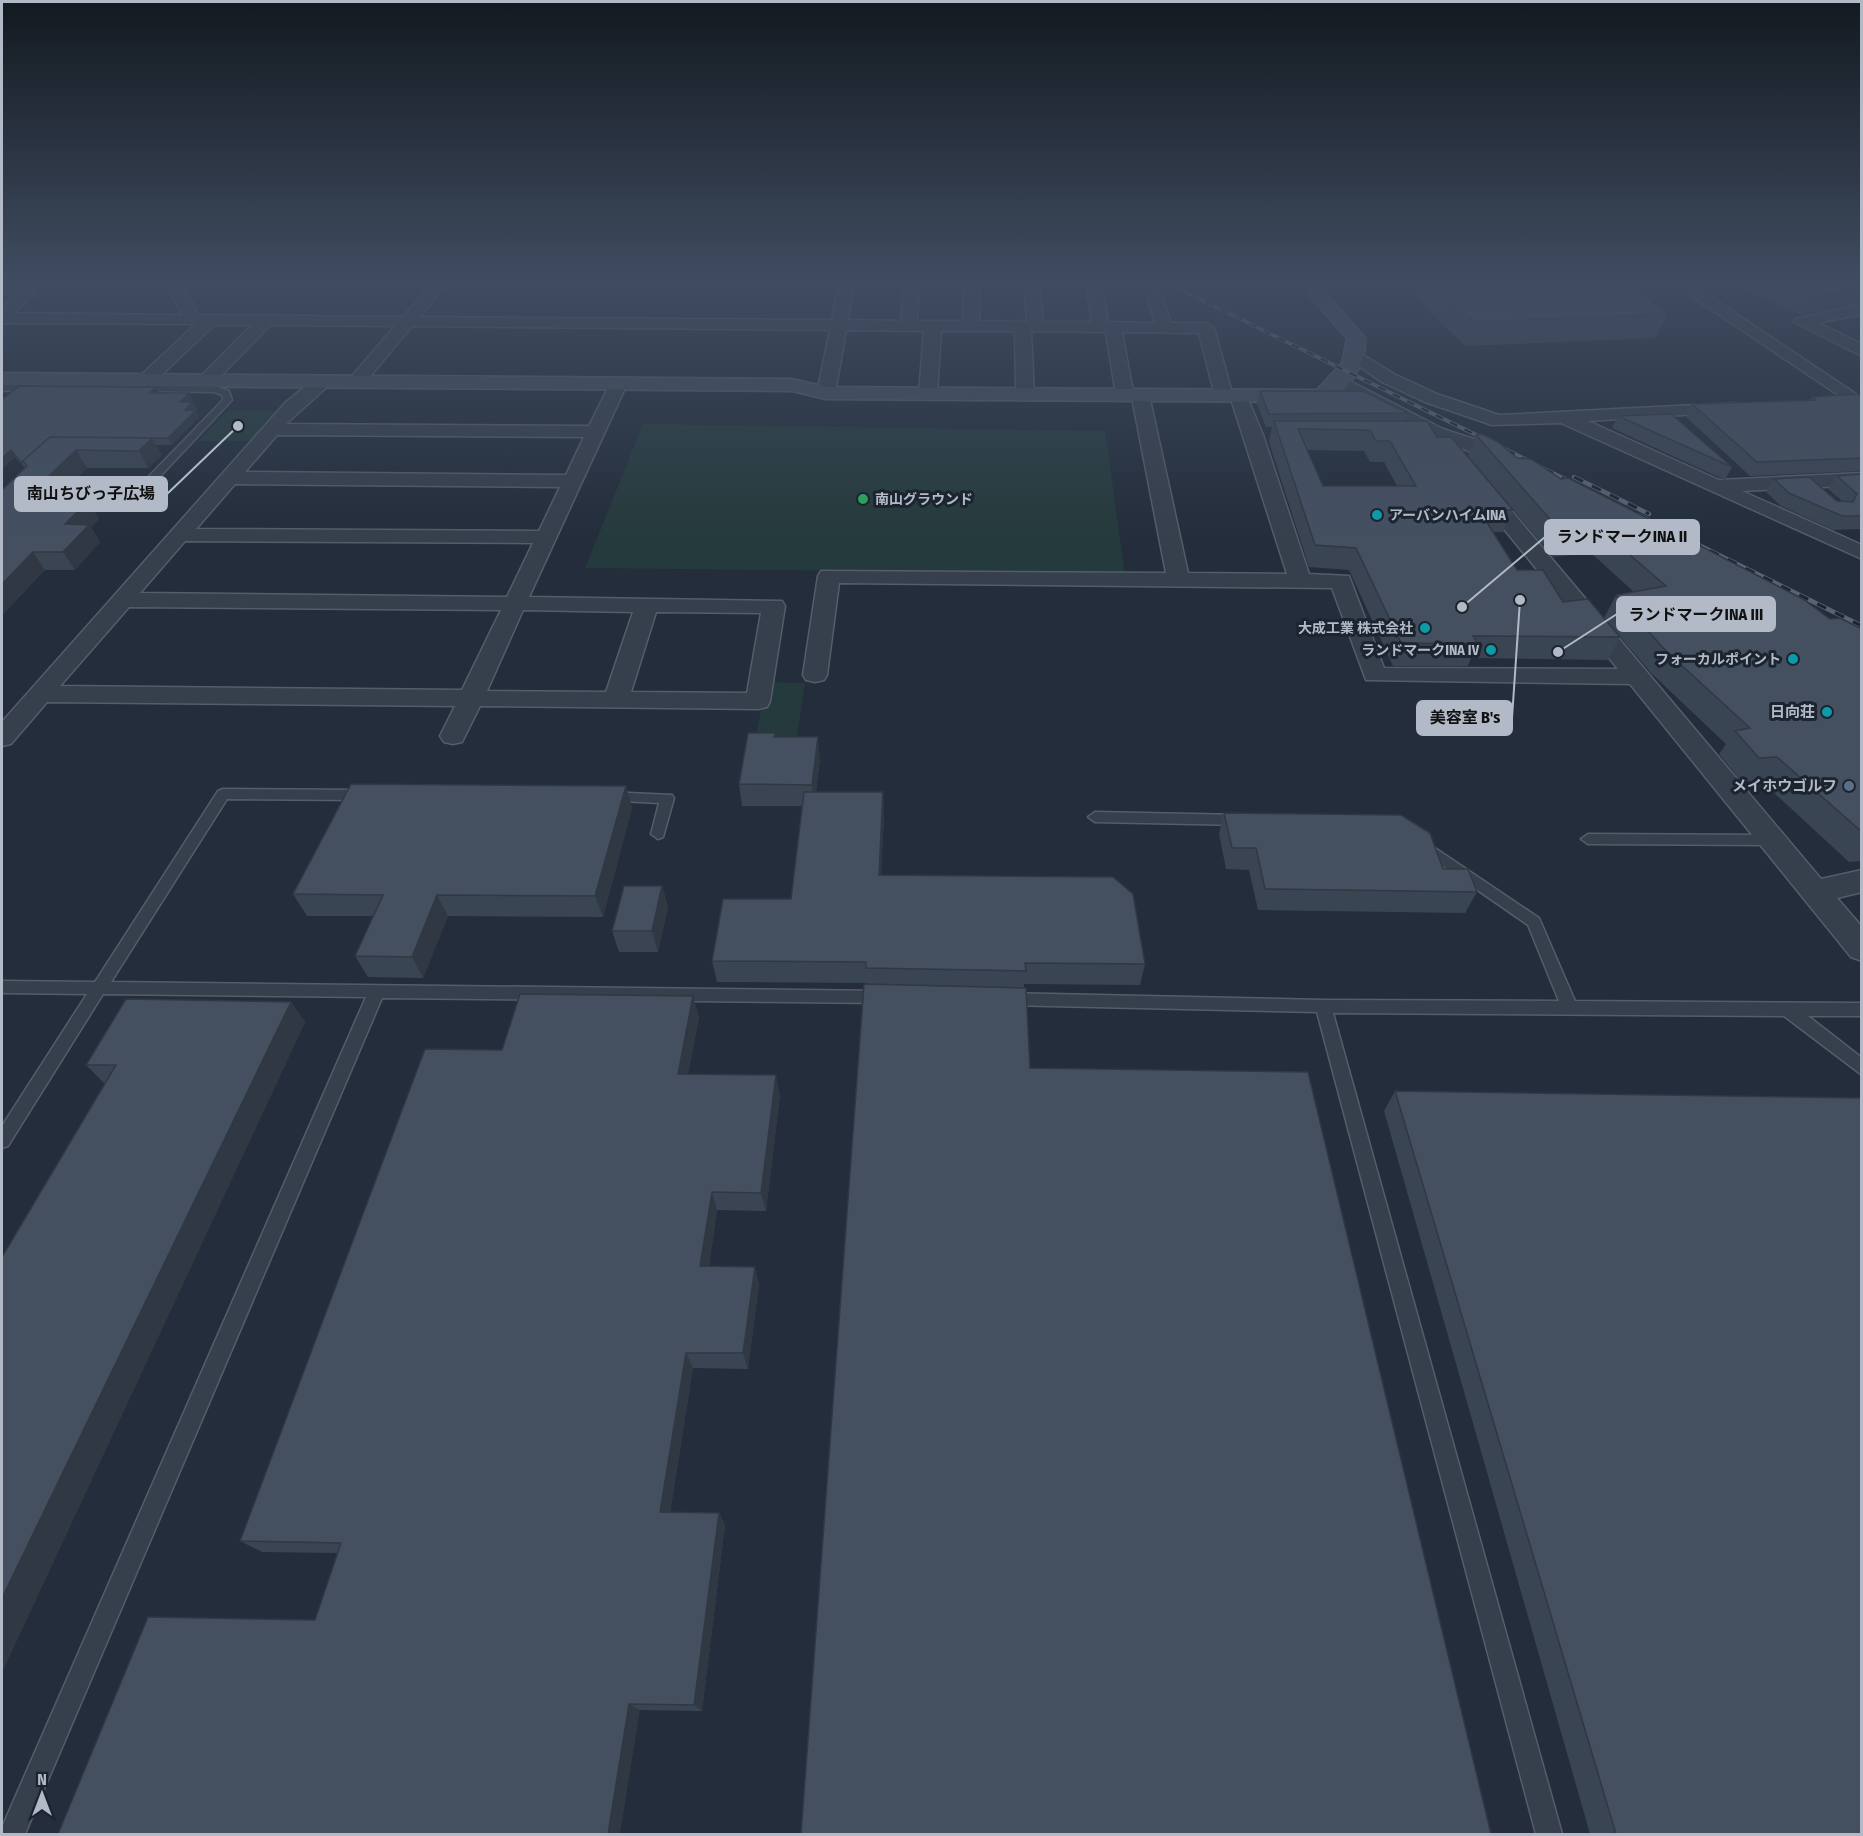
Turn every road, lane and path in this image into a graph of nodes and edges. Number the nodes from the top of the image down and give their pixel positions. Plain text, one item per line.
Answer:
1 (160, 367) edge
2 (220, 367) edge
3 (369, 367) edge
4 (831, 367) edge
5 (930, 367) edge
6 (1027, 367) edge
7 (1122, 367) edge
8 (1220, 367) edge
9 (1349, 367) edge
10 (1372, 367) edge
11 (1803, 367) edge
12 (2, 379) edge
13 (146, 380) junction
14 (207, 380) junction
15 (323, 381) junction
16 (356, 382) junction
17 (1340, 383) junction
18 (618, 384) junction
19 (21, 387) junction
20 (2, 388) edge
21 (826, 393) junction
22 (928, 393) junction
23 (1025, 394) junction
24 (1133, 395) junction
25 (1231, 396) junction
26 (8, 398) edge
27 (1828, 401) edge
28 (1856, 403) edge
29 (1744, 406) edge
30 (1661, 411) junction
31 (1563, 417) junction
32 (1678, 426) edge
33 (272, 429) junction
34 (595, 432) junction
35 (1436, 433) junction
36 (1402, 434) edge
37 (1254, 435) junction
38 (1277, 435) edge
39 (169, 450) dead end
40 (180, 450) junction
41 (1728, 470) edge
42 (1528, 473) edge
43 (229, 478) junction
44 (1862, 479) edge
45 (572, 482) junction
46 (1806, 482) junction
47 (1745, 485) junction
48 (1715, 486) junction
49 (131, 501) dead end
50 (1829, 502) edge
51 (1781, 516) junction
52 (179, 535) junction
53 (546, 537) junction
54 (1862, 553) edge
55 (1178, 580) junction
56 (1300, 581) junction
57 (122, 600) junction
58 (515, 604) junction
59 (647, 605) junction
60 (815, 675) dead end
61 (1636, 677) junction
62 (39, 694) junction
63 (471, 698) junction
64 (616, 700) junction
65 (453, 736) dead end
66 (2, 737) edge
67 (379, 795) edge
68 (595, 797) edge
69 (1095, 817) dead end
70 (1260, 820) edge
71 (658, 834) dead end
72 (1409, 836) edge
73 (1588, 839) dead end
74 (1771, 840) junction
75 (1862, 881) edge
76 (1814, 892) junction
77 (1862, 949) edge
78 (2, 987) edge
79 (96, 989) junction
80 (376, 993) junction
81 (895, 997) edge
82 (990, 999) edge
83 (1323, 1006) junction
84 (1570, 1008) junction
85 (1787, 1009) junction
86 (1862, 1010) edge
87 (1862, 1068) edge
88 (2, 1140) edge
89 (12, 1834) edge
90 (1549, 1834) edge

1 - 13 street
2 - 14 street
3 - 16 street
4 - 21 street
5 - 22 street
6 - 23 street
7 - 24 street
8 - 25 street
9 - 17 street
10 - 31 street
11 - 28 street
12 - 13 street
13 - 14 street
14 - 15 street
15 - 16 street
15 - 33 street
16 - 18 street
17 - 25 street
17 - 35 street
18 - 21 street
18 - 34 street
19 - 20 lane
19 - 26 lane
19 - 40 lane
21 - 22 street
22 - 23 street
23 - 24 street
24 - 25 street
24 - 55 street
25 - 37 street
27 - 28 street
29 - 30 street
30 - 31 street
30 - 32 street
31 - 48 street
33 - 34 street
33 - 43 street
34 - 45 street
35 - 36 street
35 - 42 street
35 - 61 street
37 - 38 street
37 - 56 street
39 - 40 lane
40 - 49 lane
41 - 47 street
43 - 45 street
43 - 52 street
44 - 46 street
45 - 53 street
46 - 47 street
46 - 50 street
47 - 48 street
47 - 51 street
48 - 51 street
51 - 54 street
52 - 53 street
52 - 57 street
53 - 58 street
55 - 56 street
55 - 60 street
56 - 61 street
57 - 58 street
57 - 62 street
58 - 59 street
58 - 63 street
59 - 64 street
59 - 64 street
61 - 74 street
62 - 63 street
62 - 66 street
63 - 64 street
63 - 65 street
67 - 79 lane
68 - 71 lane
69 - 70 lane
72 - 84 lane
73 - 74 lane
74 - 76 street
75 - 76 street
76 - 77 street
78 - 79 lane
79 - 80 lane
79 - 88 lane
80 - 81 lane
80 - 89 lane
82 - 83 lane
83 - 84 lane
83 - 90 lane
84 - 85 lane
85 - 86 lane
85 - 87 lane

